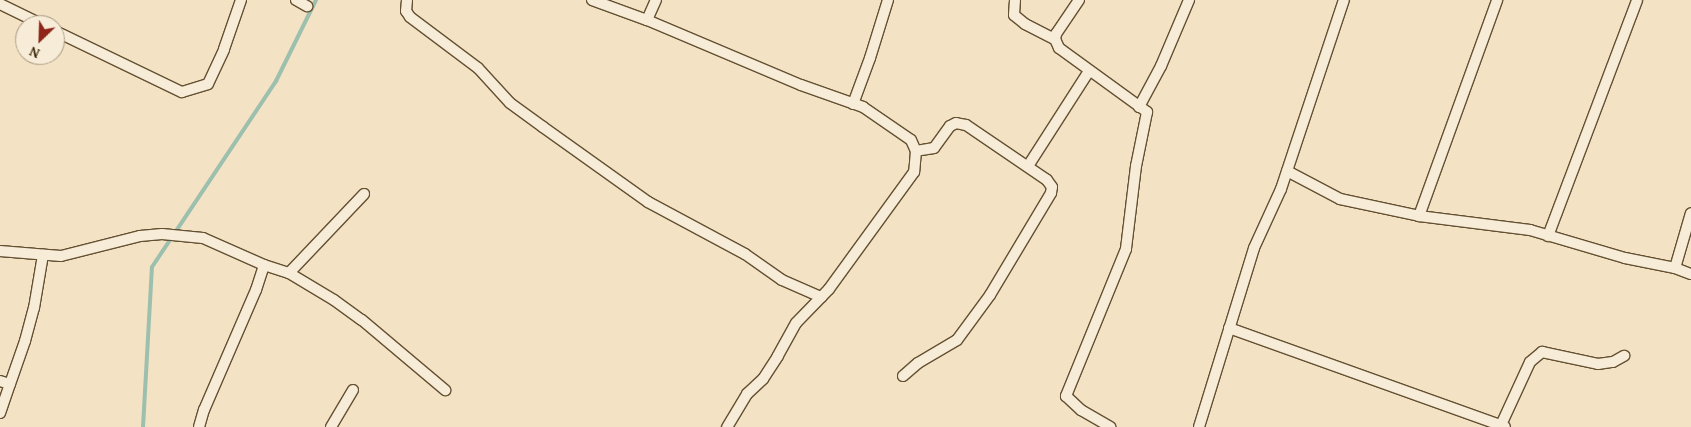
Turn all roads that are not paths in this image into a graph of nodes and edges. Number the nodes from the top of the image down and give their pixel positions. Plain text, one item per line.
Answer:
1 (241, 0) edge
2 (296, 0) edge
3 (407, 0) edge
4 (592, 0) edge
5 (656, 0) edge
6 (888, 0) edge
7 (1015, 0) edge
8 (1079, 0) edge
9 (1189, 0) edge
10 (1344, 0) edge
11 (1496, 0) edge
12 (1637, 0) edge
13 (0, 4) edge
14 (308, 6) dead end
15 (23, 15) edge
16 (647, 20) junction
17 (65, 36) edge
18 (1055, 39) junction
19 (1088, 70) junction
20 (853, 104) junction
21 (1139, 106) junction
22 (916, 151) junction
23 (1028, 166) junction
24 (1286, 171) junction
25 (364, 194) dead end
26 (1691, 213) edge
27 (1419, 216) junction
28 (1548, 236) junction
29 (0, 251) edge
30 (43, 256) junction
31 (264, 265) junction
32 (1675, 268) junction
33 (289, 273) junction
34 (1691, 274) edge
35 (821, 297) junction
36 (1229, 328) junction
37 (1624, 356) dead end
38 (903, 376) dead end
39 (5, 382) edge
40 (353, 390) dead end
41 (445, 390) dead end
42 (0, 413) edge
43 (1503, 426) edge
44 (199, 427) edge
45 (331, 427) edge
46 (727, 427) edge
47 (1111, 427) edge
48 (1199, 427) edge

1 - 17 street
2 - 14 street
3 - 35 street
4 - 16 street
5 - 16 street
6 - 20 street
7 - 18 street
8 - 18 street
9 - 21 street
10 - 24 street
11 - 27 street
12 - 28 street
13 - 15 street
16 - 20 street
18 - 19 street
19 - 21 street
19 - 23 street
20 - 22 street
21 - 47 street
22 - 23 street
22 - 35 street
23 - 38 street
24 - 27 street
24 - 36 street
25 - 33 street
26 - 32 street
27 - 28 street
28 - 32 street
29 - 30 street
30 - 31 street
30 - 39 street
31 - 33 street
31 - 44 street
32 - 34 street
33 - 41 street
35 - 46 street
36 - 43 street
36 - 48 street
37 - 43 street
39 - 42 street
40 - 45 street

